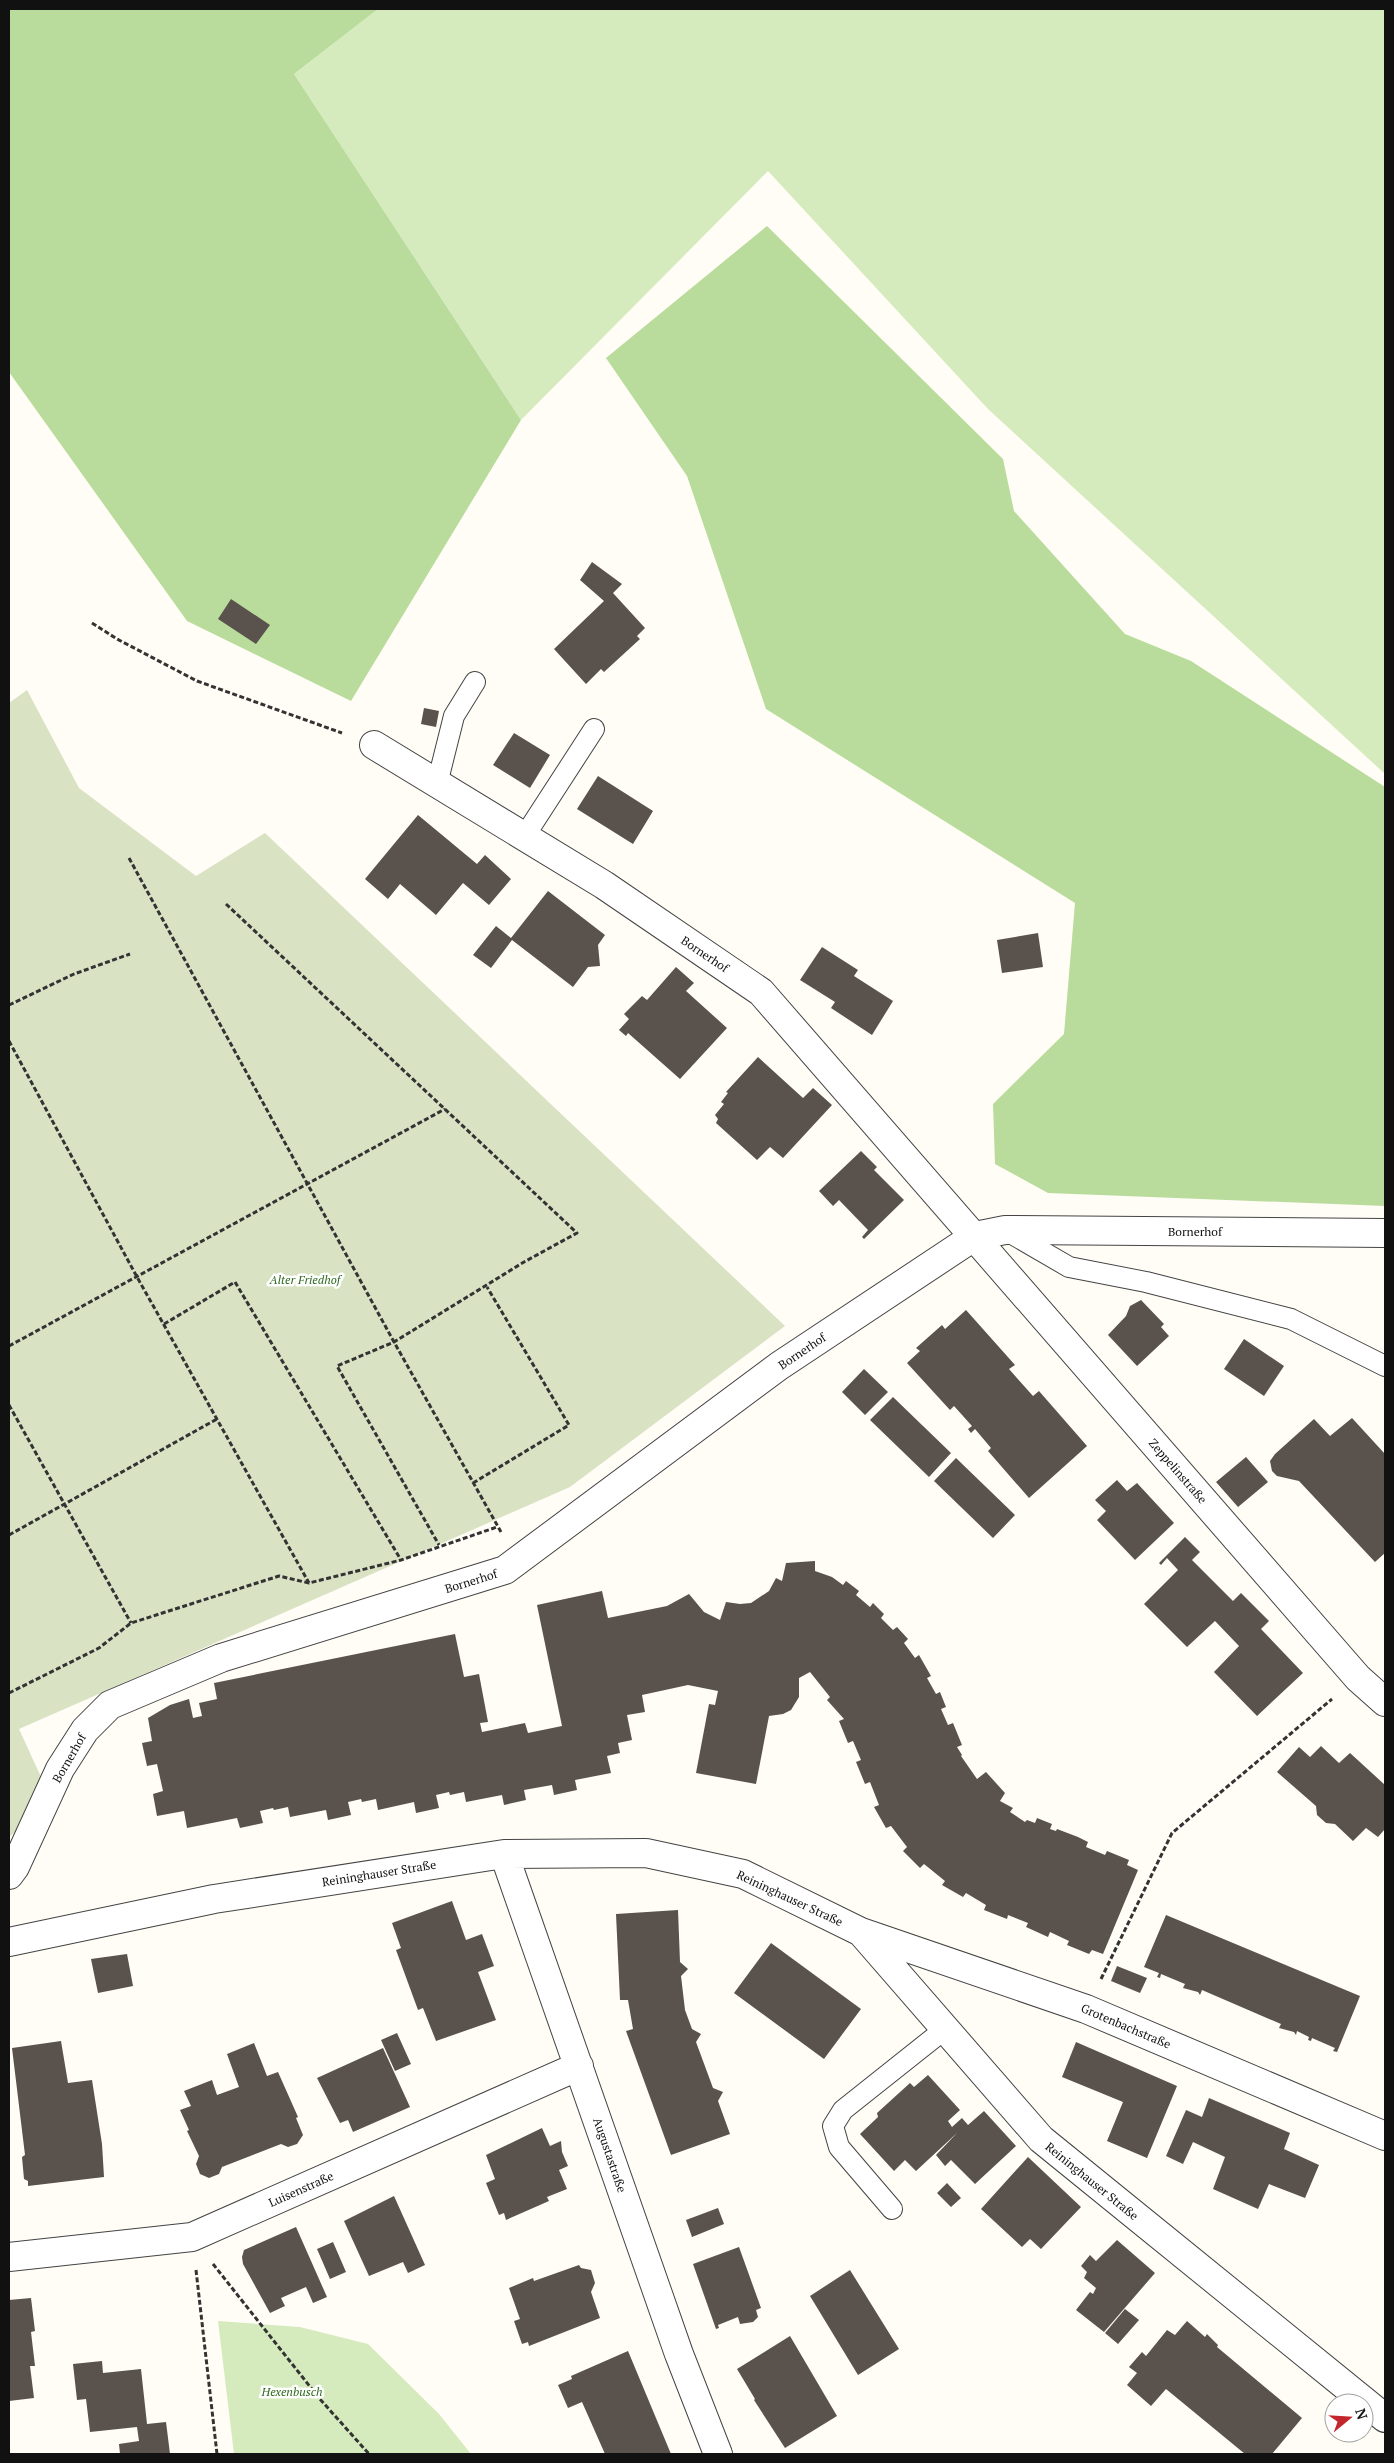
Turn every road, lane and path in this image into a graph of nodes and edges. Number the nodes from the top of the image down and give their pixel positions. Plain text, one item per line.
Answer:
1 (92, 623) dead end
2 (475, 682) dead end
3 (594, 729) dead end
4 (374, 745) joint
5 (437, 784) junction
6 (524, 837) junction
7 (129, 858) dead end
8 (226, 904) dead end
9 (130, 954) dead end
10 (9, 1005) edge
11 (9, 1041) edge
12 (445, 1109) junction
13 (308, 1183) junction
14 (1005, 1230) junction
15 (1385, 1233) edge
16 (975, 1236) junction
17 (137, 1277) junction
18 (486, 1287) junction
19 (164, 1324) junction
20 (394, 1342) junction
21 (9, 1346) edge
22 (1385, 1366) edge
23 (9, 1405) edge
24 (217, 1419) junction
25 (473, 1483) junction
26 (64, 1504) junction
27 (497, 1527) junction
28 (9, 1535) edge
29 (440, 1545) junction
30 (533, 1552) junction
31 (401, 1560) junction
32 (309, 1583) junction
33 (131, 1623) junction
34 (1358, 1678) junction
35 (9, 1693) edge
36 (1385, 1702) edge
37 (504, 1854) junction
38 (11, 1869) edge
39 (861, 1932) junction
40 (9, 1942) edge
41 (1086, 2009) junction
42 (945, 2029) junction
43 (579, 2066) junction
44 (1385, 2136) edge
45 (892, 2209) dead end
46 (192, 2237) junction
47 (9, 2258) edge
48 (1385, 2418) edge
49 (217, 2454) edge
50 (369, 2454) edge
51 (718, 2454) edge

1 - 4 path
2 - 5 lane
3 - 6 lane
4 - 5 street, Bornerhof
5 - 6 street, Bornerhof
6 - 16 street, Bornerhof
7 - 13 path
8 - 12 path
9 - 10 path
11 - 17 path
12 - 13 path
12 - 18 path
13 - 17 path
13 - 20 path
14 - 15 street, Bornerhof
14 - 16 street, Bornerhof
14 - 22 lane
16 - 30 street, Bornerhof
16 - 34 street, Zeppelinstraße
17 - 19 path
17 - 21 path
18 - 20 path
18 - 25 path
19 - 24 path
19 - 31 path
20 - 25 path
20 - 29 path
23 - 26 path
24 - 26 path
24 - 32 path
25 - 27 path
26 - 28 path
26 - 33 path
27 - 29 path
27 - 30 path
29 - 31 path
30 - 38 street, Bornerhof
31 - 32 path
32 - 33 path
33 - 35 path
34 - 36 street, Zeppelinstraße
34 - 41 path
37 - 39 street, Reininghauser Straße
37 - 40 street, Reininghauser Straße
37 - 43 street, Augustastraße
39 - 41 street, Grotenbachstraße
39 - 42 street, Reininghauser Straße
41 - 44 street, Grotenbachstraße
42 - 45 lane
42 - 48 street, Reininghauser Straße
43 - 46 street, Luisenstraße
43 - 51 street, Augustastraße
46 - 47 street, Luisenstraße
46 - 49 path
46 - 50 path

